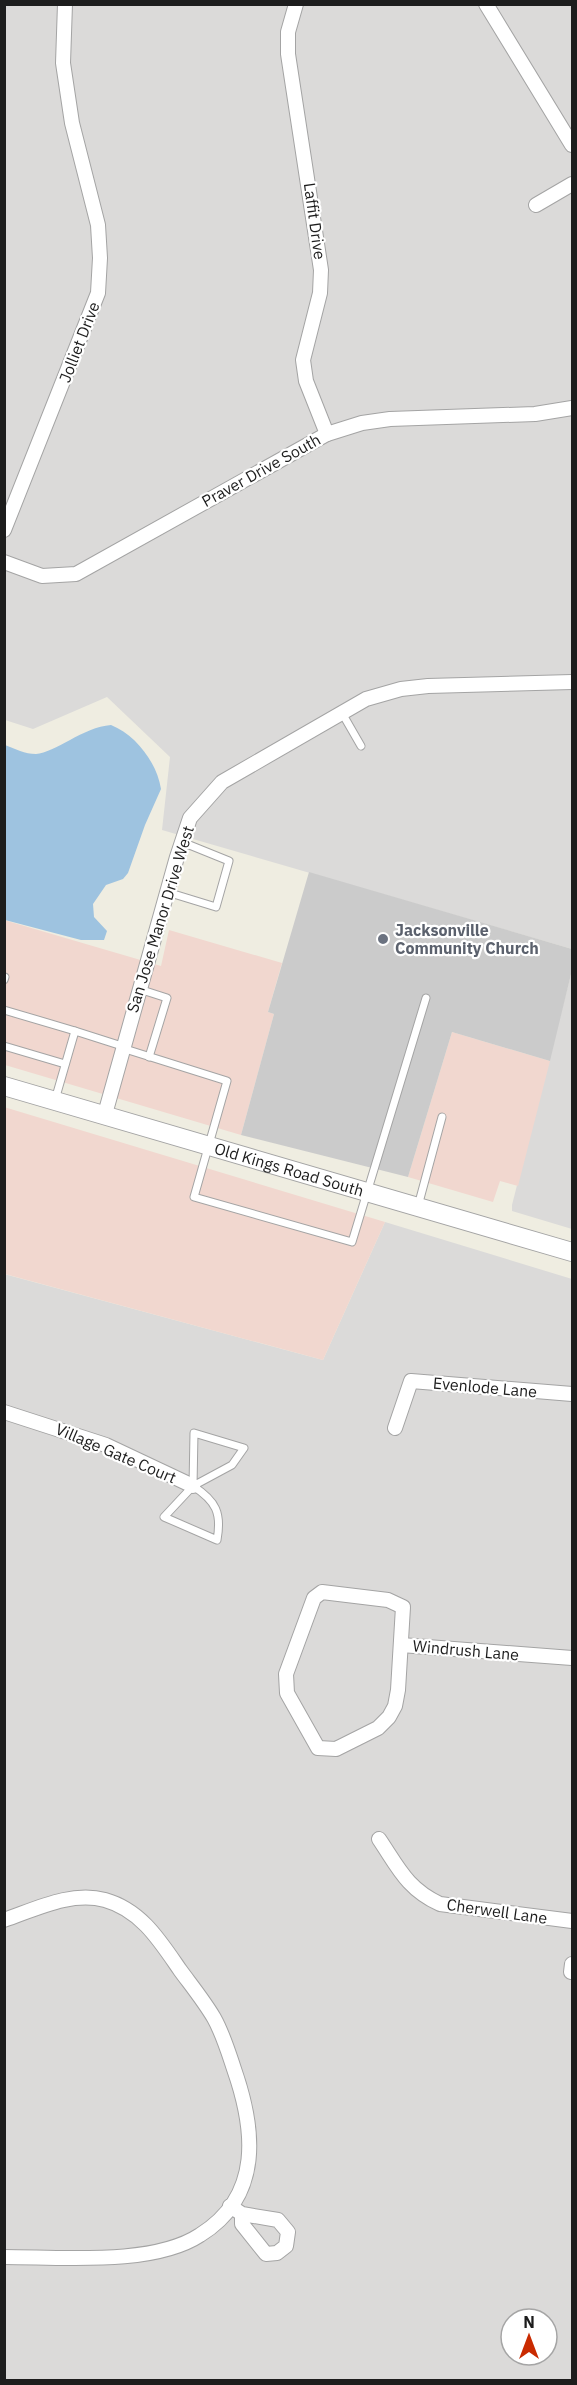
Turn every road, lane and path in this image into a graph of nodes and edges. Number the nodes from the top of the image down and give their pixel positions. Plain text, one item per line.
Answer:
1 (65, 4) edge
2 (296, 4) edge
3 (486, 4) edge
4 (573, 145) edge
5 (573, 184) edge
6 (536, 204) dead end
7 (573, 408) edge
8 (327, 434) junction
9 (4, 530) edge
10 (4, 562) edge
11 (573, 682) edge
12 (342, 713) junction
13 (360, 746) dead end
14 (182, 842) junction
15 (167, 892) junction
16 (139, 989) junction
17 (426, 998) dead end
18 (4, 1010) edge
19 (75, 1031) junction
20 (4, 1046) edge
21 (122, 1047) junction
22 (149, 1057) junction
23 (65, 1064) junction
24 (4, 1086) edge
25 (55, 1100) junction
26 (105, 1114) junction
27 (442, 1117) dead end
28 (209, 1145) junction
29 (368, 1191) junction
30 (418, 1206) junction
31 (573, 1252) edge
32 (573, 1394) edge
33 (4, 1412) edge
34 (395, 1428) dead end
35 (192, 1486) junction
36 (401, 1645) junction
37 (573, 1658) edge
38 (379, 1839) dead end
39 (4, 1920) edge
40 (573, 1921) edge
41 (4, 2257) edge

1 - 9 street, Jolliet Drive
2 - 8 street, Laffit Drive
3 - 4 street
5 - 6 street
7 - 8 street, Praver Drive South
8 - 10 street, Praver Drive South
11 - 12 street, San Jose Manor Drive West
12 - 13 lane
12 - 14 street, San Jose Manor Drive West
14 - 15 street, San Jose Manor Drive West
14 - 15 lane
15 - 16 street, San Jose Manor Drive West
16 - 21 street, San Jose Manor Drive West
16 - 22 lane
17 - 29 lane
18 - 19 lane
19 - 21 lane
19 - 23 lane
20 - 23 lane
21 - 22 lane
21 - 26 street, San Jose Manor Drive West
22 - 28 lane
23 - 25 lane
24 - 25 street, Old Kings Road South
25 - 26 street, Old Kings Road South
26 - 28 street, Old Kings Road South
27 - 30 lane
28 - 29 street, Old Kings Road South
28 - 29 lane
29 - 30 street, Old Kings Road South
30 - 31 street, Old Kings Road South
32 - 34 street, Evenlode Lane
33 - 35 street, Village Gate Court
35 - 35 lane
35 - 35 lane
36 - 36 street, Windrush Lane
36 - 37 street, Windrush Lane
38 - 40 street, Cherwell Lane
39 - 41 street

